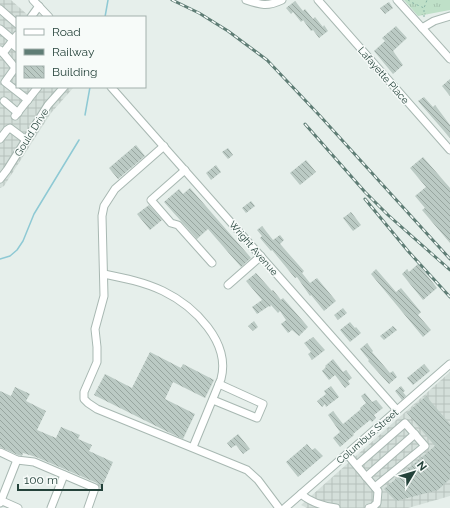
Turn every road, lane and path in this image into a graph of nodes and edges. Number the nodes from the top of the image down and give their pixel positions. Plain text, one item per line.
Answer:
1 (33, 0) edge
2 (246, 0) edge
3 (282, 0) edge
4 (318, 0) edge
5 (397, 0) edge
6 (408, 0) edge
7 (427, 0) edge
8 (39, 6) junction
9 (424, 8) junction
10 (0, 9) edge
11 (32, 16) edge
12 (48, 16) edge
13 (450, 16) edge
14 (424, 17) dead end
15 (16, 23) edge
16 (422, 28) junction
17 (0, 29) edge
18 (14, 39) edge
19 (1, 51) edge
20 (450, 59) edge
21 (16, 69) edge
22 (37, 88) edge
23 (63, 88) edge
24 (112, 88) edge
25 (28, 100) junction
26 (4, 101) dead end
27 (0, 139) edge
28 (26, 140) junction
29 (164, 146) junction
30 (450, 150) edge
31 (185, 170) junction
32 (0, 179) edge
33 (261, 256) junction
34 (212, 263) dead end
35 (104, 274) junction
36 (228, 285) dead end
37 (450, 364) edge
38 (219, 384) junction
39 (213, 400) junction
40 (397, 410) junction
41 (415, 434) junction
42 (193, 447) junction
43 (0, 452) edge
44 (347, 454) junction
45 (18, 460) junction
46 (357, 465) junction
47 (64, 475) junction
48 (366, 477) junction
49 (375, 487) junction
50 (301, 494) junction
51 (0, 501) edge
52 (18, 508) edge
53 (51, 508) edge
54 (88, 508) edge
55 (279, 508) edge
56 (285, 508) edge
57 (336, 508) edge
58 (369, 508) edge

1 - 8 street
2 - 3 street
4 - 30 street, Lafayette Place
5 - 16 street
6 - 9 path
7 - 9 path
8 - 11 street
8 - 12 street
9 - 14 path
10 - 15 street
13 - 16 street
16 - 20 street
17 - 18 street
18 - 19 street
19 - 21 street
21 - 25 street
22 - 25 street
23 - 28 street, Gould Drive
24 - 29 street, Wright Avenue
25 - 26 street
27 - 28 street
28 - 32 street, Gould Drive
29 - 31 street, Wright Avenue
29 - 35 street
31 - 33 street, Wright Avenue
31 - 34 street
33 - 36 street
33 - 40 street, Wright Avenue
35 - 38 street
35 - 42 street
37 - 40 street, Columbus Street
38 - 39 street
38 - 39 street
39 - 42 street
40 - 44 street, Columbus Street
41 - 46 street
41 - 48 street
41 - 49 street
42 - 55 street
43 - 45 street
44 - 46 street
44 - 50 street, Columbus Street
45 - 47 street
45 - 51 street
46 - 48 street
47 - 53 street
47 - 54 street
48 - 49 street
49 - 58 street
50 - 56 street, Columbus Street
50 - 57 street
51 - 52 street

